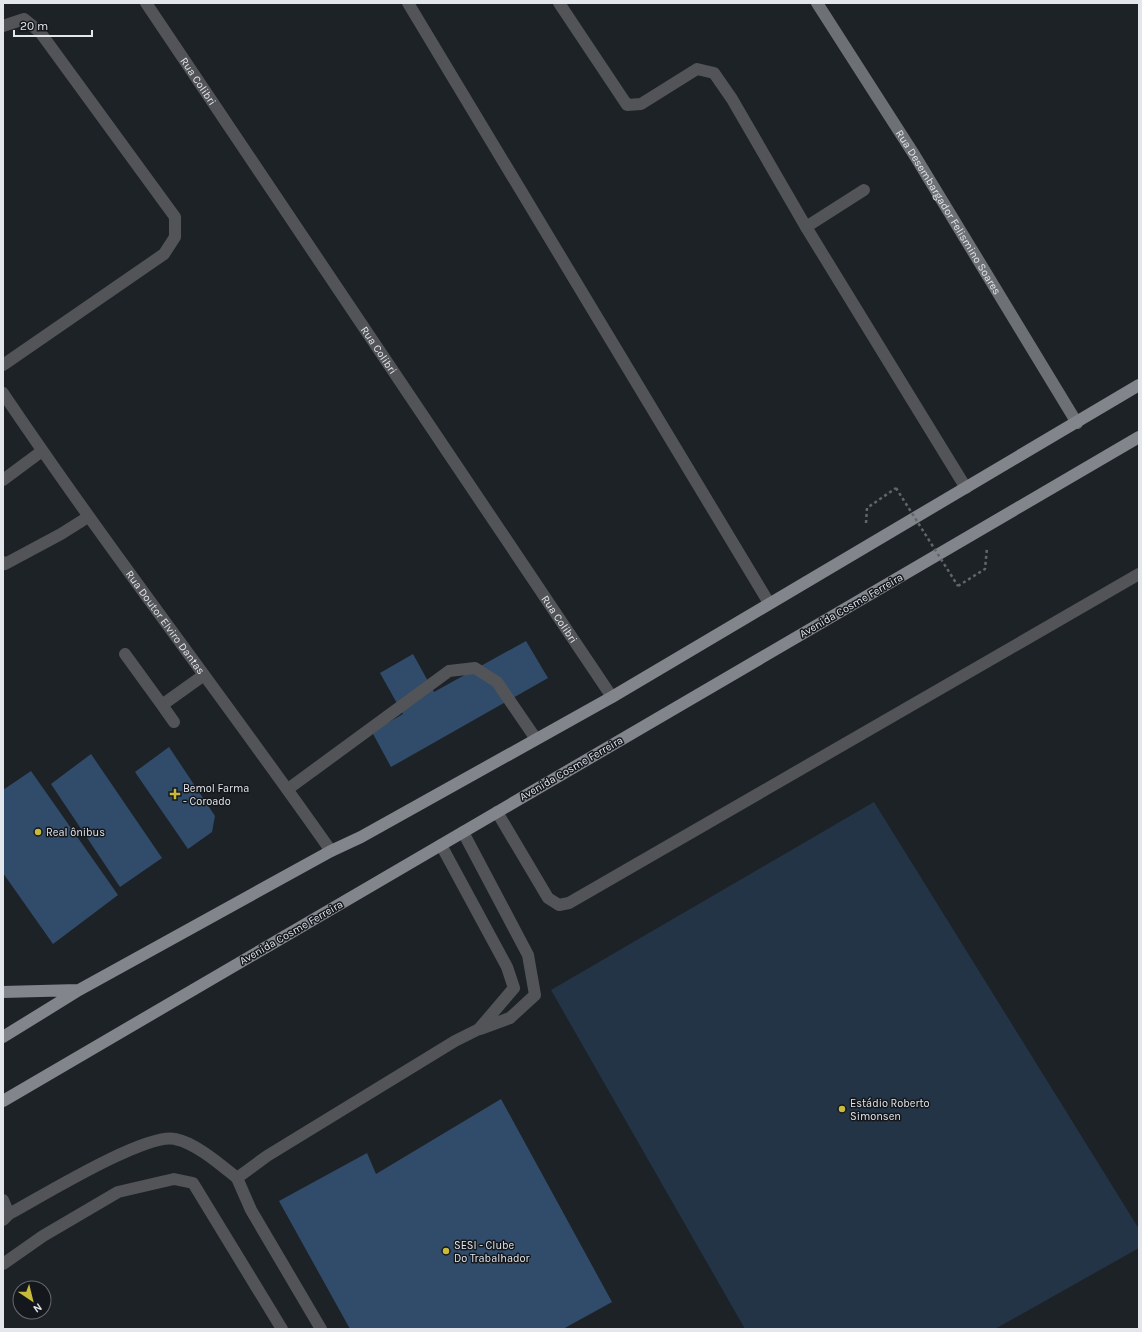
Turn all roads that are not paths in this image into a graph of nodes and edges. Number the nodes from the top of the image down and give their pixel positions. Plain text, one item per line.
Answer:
1 (146, 3) edge
2 (408, 3) edge
3 (558, 3) edge
4 (817, 3) edge
5 (3, 26) edge
6 (864, 190) dead end
7 (806, 227) junction
8 (3, 365) edge
9 (1139, 385) edge
10 (3, 393) edge
11 (1077, 422) junction
12 (1139, 437) edge
13 (42, 451) junction
14 (3, 480) edge
15 (966, 488) junction
16 (88, 517) junction
17 (3, 562) edge
18 (1139, 574) edge
19 (769, 603) junction
20 (126, 654) dead end
21 (204, 675) junction
22 (612, 697) junction
23 (162, 705) junction
24 (174, 722) dead end
25 (536, 739) junction
26 (288, 789) junction
27 (497, 812) junction
28 (463, 832) junction
29 (441, 844) junction
30 (331, 851) junction
31 (80, 990) junction
32 (3, 992) edge
33 (479, 1029) junction
34 (3, 1037) edge
35 (3, 1101) edge
36 (237, 1178) junction
37 (3, 1200) edge
38 (6, 1217) edge
39 (3, 1263) edge
40 (282, 1329) edge
41 (321, 1329) edge

1 - 22 street, Rua Colibri
2 - 19 street
3 - 7 street
4 - 11 street, Rua Desembargador Felismino Soares
5 - 8 street
6 - 7 street
7 - 15 street
9 - 11 main road
10 - 13 street, Rua Doutor Elviro Dantas
11 - 15 main road
12 - 27 main road, Avenida Cosme Ferreira
13 - 14 street
13 - 16 street, Rua Doutor Elviro Dantas
15 - 19 main road
16 - 17 street
16 - 21 street, Rua Doutor Elviro Dantas
18 - 27 street
19 - 22 main road
20 - 23 street
21 - 23 street
21 - 26 street, Rua Doutor Elviro Dantas
22 - 25 main road
23 - 24 street
25 - 26 street
25 - 30 main road
26 - 30 street, Rua Doutor Elviro Dantas
27 - 28 main road, Avenida Cosme Ferreira
28 - 29 main road, Avenida Cosme Ferreira
28 - 33 street
29 - 33 street
29 - 35 main road, Avenida Cosme Ferreira
30 - 31 main road
31 - 32 main road
31 - 34 main road
33 - 36 street
36 - 38 street
36 - 41 street
37 - 38 street
39 - 40 street

